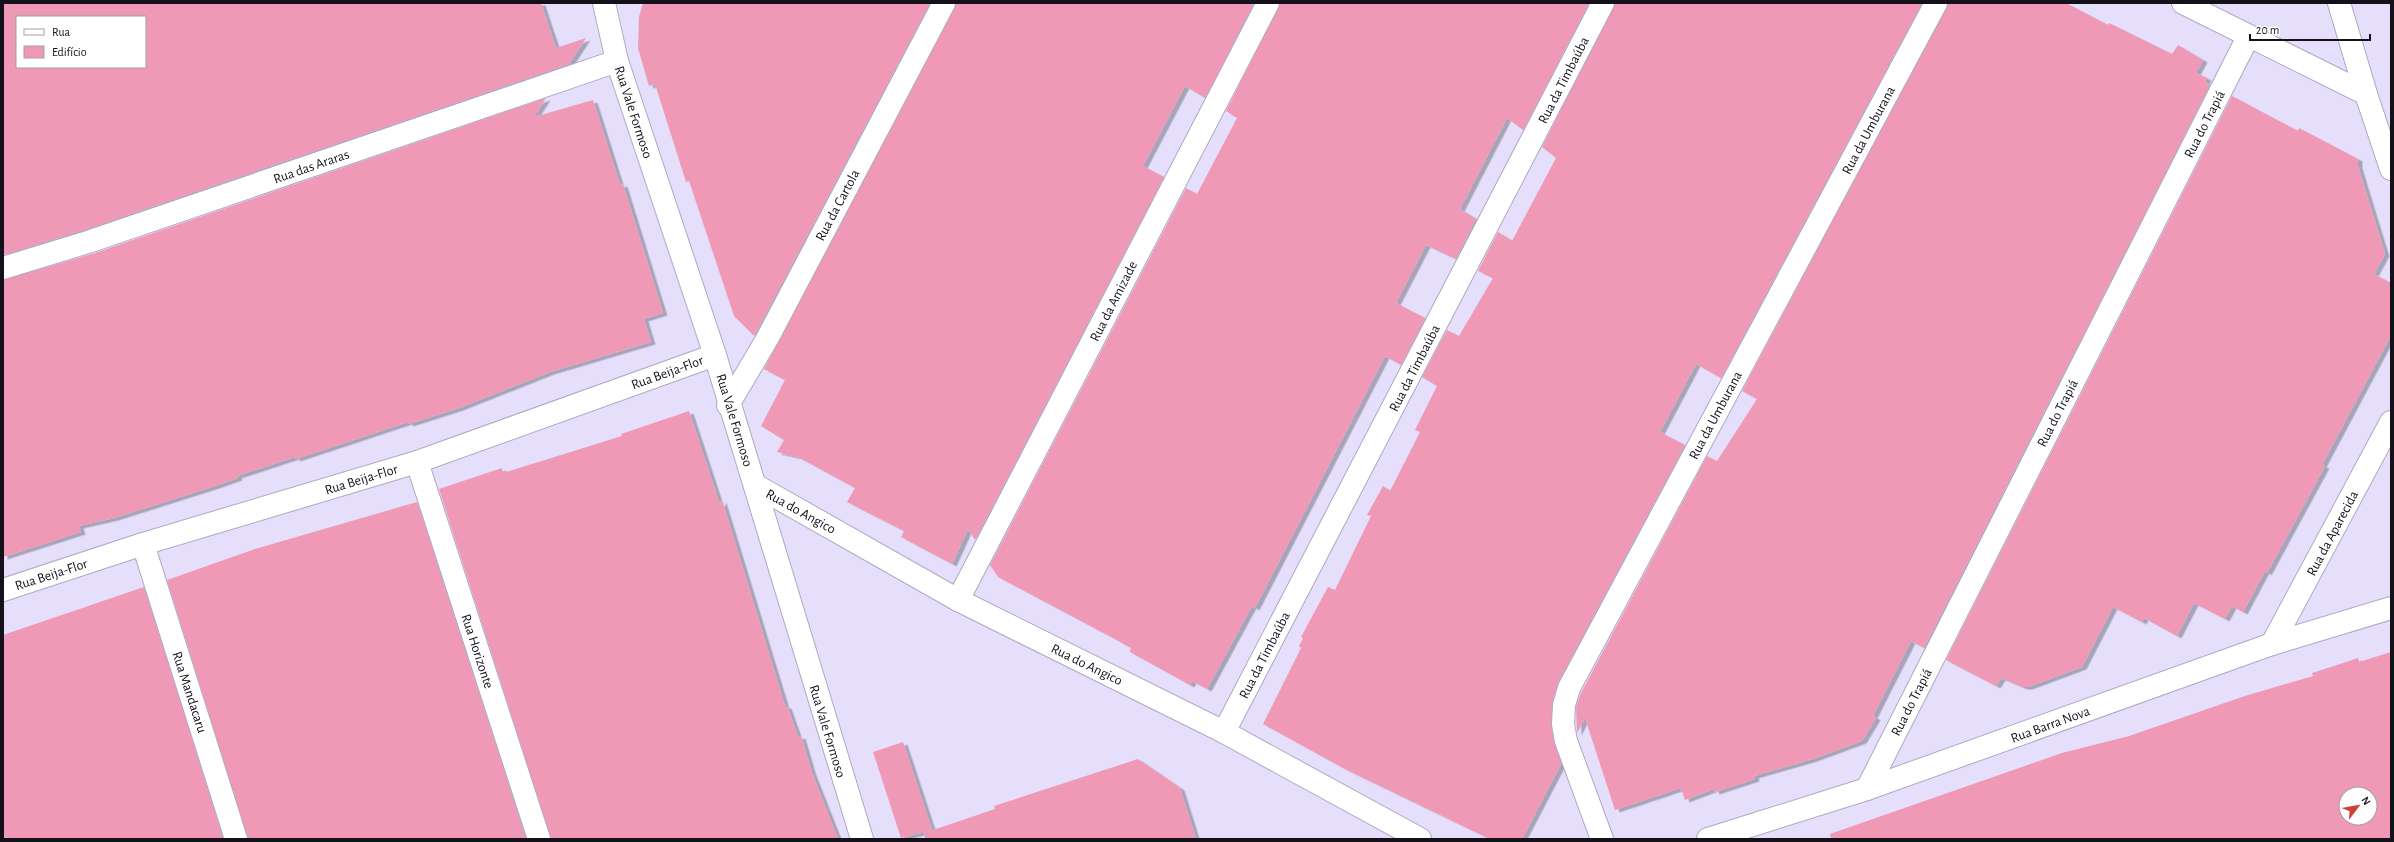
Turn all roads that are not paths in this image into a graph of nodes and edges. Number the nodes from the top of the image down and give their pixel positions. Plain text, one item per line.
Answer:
1 (604, 3) edge
2 (944, 3) edge
3 (1268, 3) edge
4 (1603, 3) edge
5 (1936, 3) edge
6 (2183, 3) edge
7 (2339, 3) edge
8 (2248, 37) junction
9 (617, 61) junction
10 (2366, 94) junction
11 (2391, 169) edge
12 (3, 268) edge
13 (715, 355) junction
14 (728, 405) junction
15 (2391, 422) edge
16 (417, 462) junction
17 (755, 485) junction
18 (143, 544) junction
19 (3, 590) edge
20 (958, 600) junction
21 (2391, 608) edge
22 (2272, 644) junction
23 (1224, 732) junction
24 (1867, 789) junction
25 (236, 839) edge
26 (539, 839) edge
27 (862, 839) edge
28 (1420, 839) edge
29 (1602, 839) edge
30 (1708, 839) edge

1 - 9 street, Rua Vale Formoso
2 - 14 street, Rua da Cartola
3 - 20 street, Rua da Amizade
4 - 23 street, Rua da Timbaúba
5 - 29 street, Rua da Umburana
6 - 8 street
7 - 10 street
8 - 10 street
8 - 24 street, Rua do Trapiá
9 - 12 street, Rua das Araras
9 - 13 street, Rua Vale Formoso
10 - 11 street
13 - 14 street, Rua Vale Formoso
13 - 16 street, Rua Beija-Flor
14 - 17 street, Rua Vale Formoso
15 - 22 street, Rua da Aparecida
16 - 18 street, Rua Beija-Flor
16 - 26 street, Rua Horizonte
17 - 20 street, Rua do Angico
17 - 27 street, Rua Vale Formoso
18 - 19 street, Rua Beija-Flor
18 - 25 street, Rua Mandacaru
20 - 23 street, Rua do Angico
21 - 22 street, Rua Barra Nova
22 - 24 street, Rua Barra Nova
23 - 28 street, Rua do Angico
24 - 30 street, Rua Barra Nova

